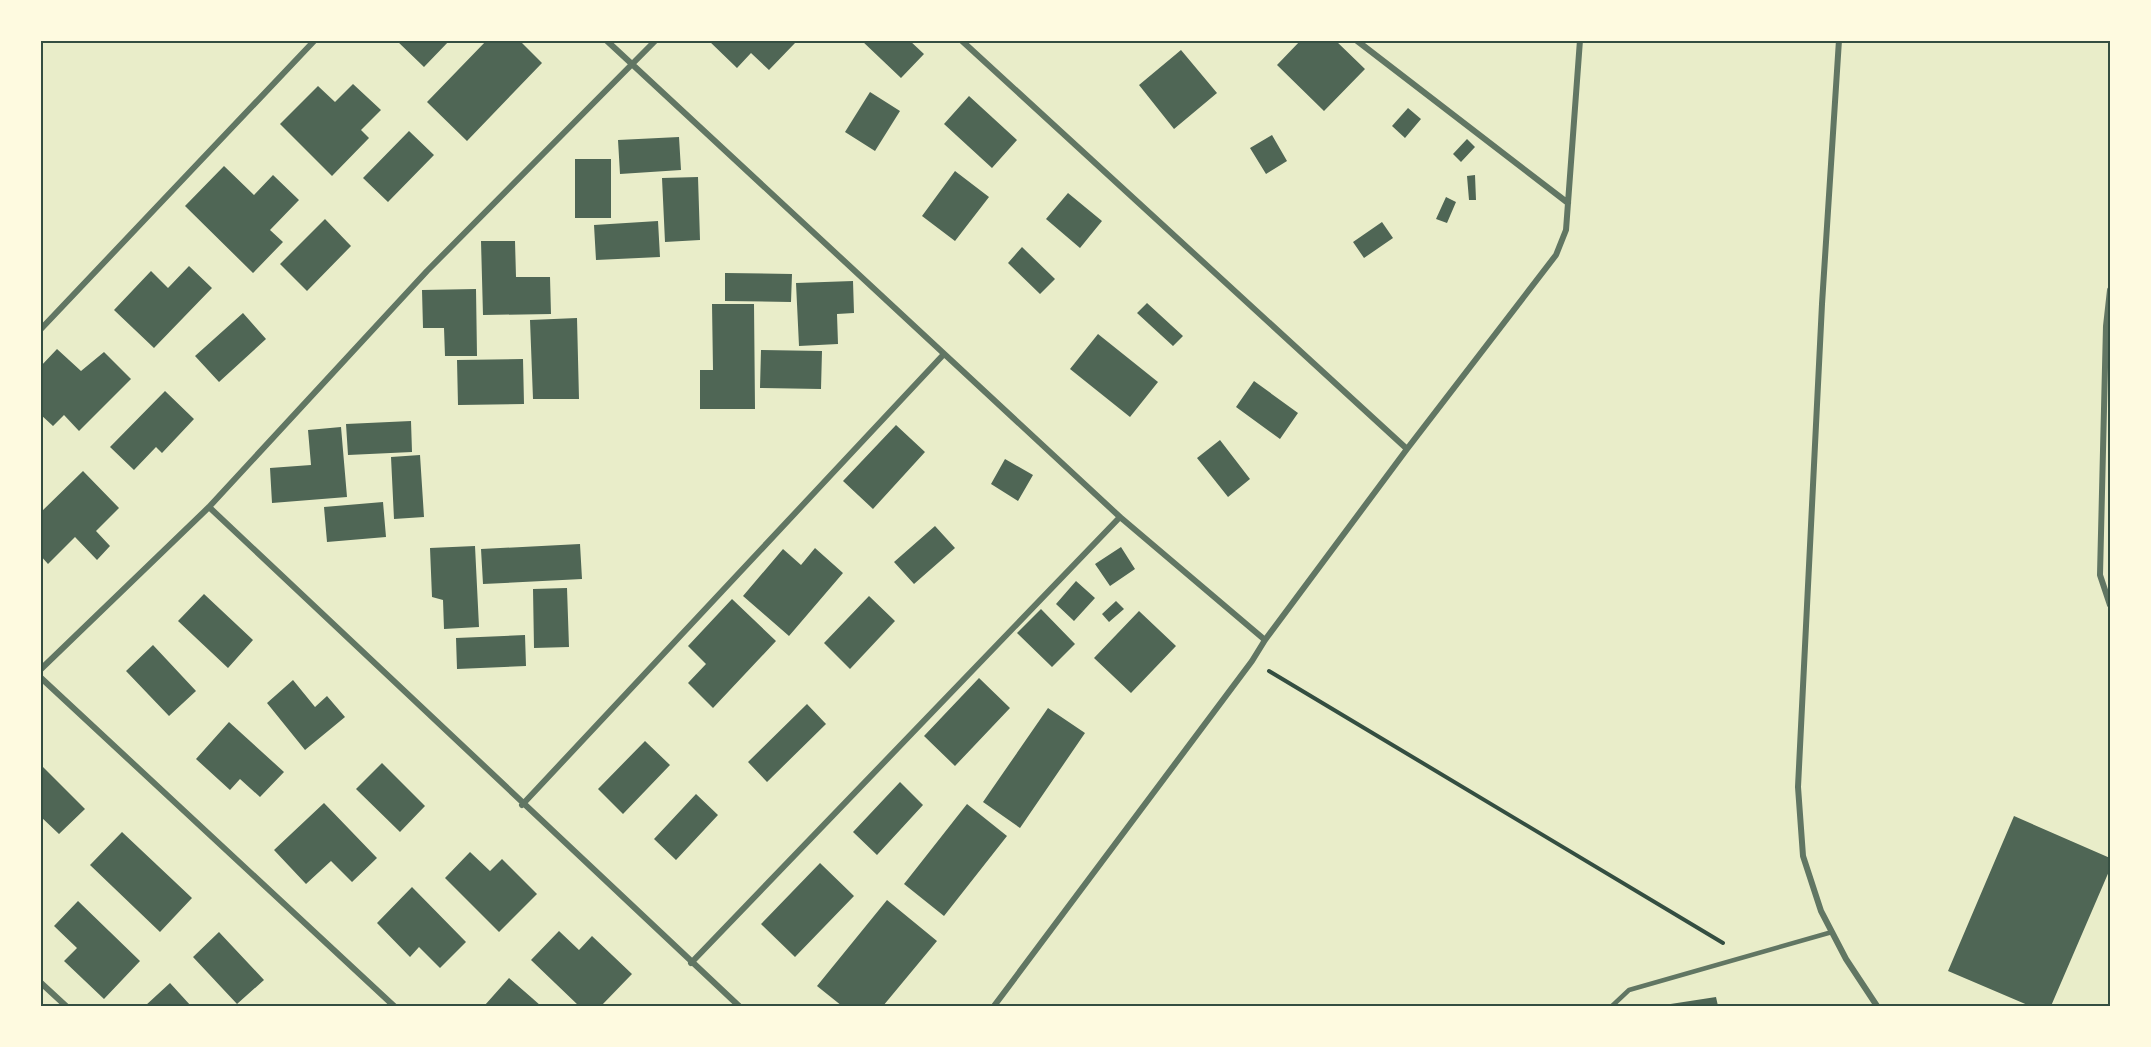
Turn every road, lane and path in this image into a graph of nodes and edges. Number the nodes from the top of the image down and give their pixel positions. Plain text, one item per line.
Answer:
1 (315, 40) edge
2 (606, 40) edge
3 (656, 40) edge
4 (960, 40) edge
5 (1356, 40) edge
6 (1580, 40) edge
7 (1839, 40) edge
8 (631, 66) junction
9 (1568, 203) junction
10 (2110, 290) edge
11 (2108, 326) edge
12 (40, 330) edge
13 (944, 354) junction
14 (1407, 449) junction
15 (209, 507) junction
16 (1120, 517) junction
17 (2110, 605) edge
18 (1265, 640) junction
19 (1252, 661) junction
20 (40, 669) edge
21 (40, 677) edge
22 (522, 805) junction
23 (1832, 932) junction
24 (1744, 956) junction
25 (691, 963) junction
26 (40, 982) edge
27 (66, 1006) edge
28 (394, 1006) edge
29 (739, 1006) edge
30 (994, 1006) edge
31 (1612, 1006) edge
32 (1877, 1006) edge

1 - 12 street
2 - 8 street
3 - 8 street
4 - 14 street
5 - 9 street
6 - 9 street
7 - 23 street
8 - 13 street
8 - 15 street
9 - 14 street
10 - 11 street
11 - 17 street
13 - 16 street
13 - 22 street
14 - 18 street
15 - 20 street
15 - 22 street
16 - 18 street
16 - 25 street
18 - 19 street
19 - 24 path
19 - 30 street
21 - 28 street
22 - 25 street
23 - 24 lane
23 - 32 street
24 - 31 lane
25 - 29 street
26 - 27 street

